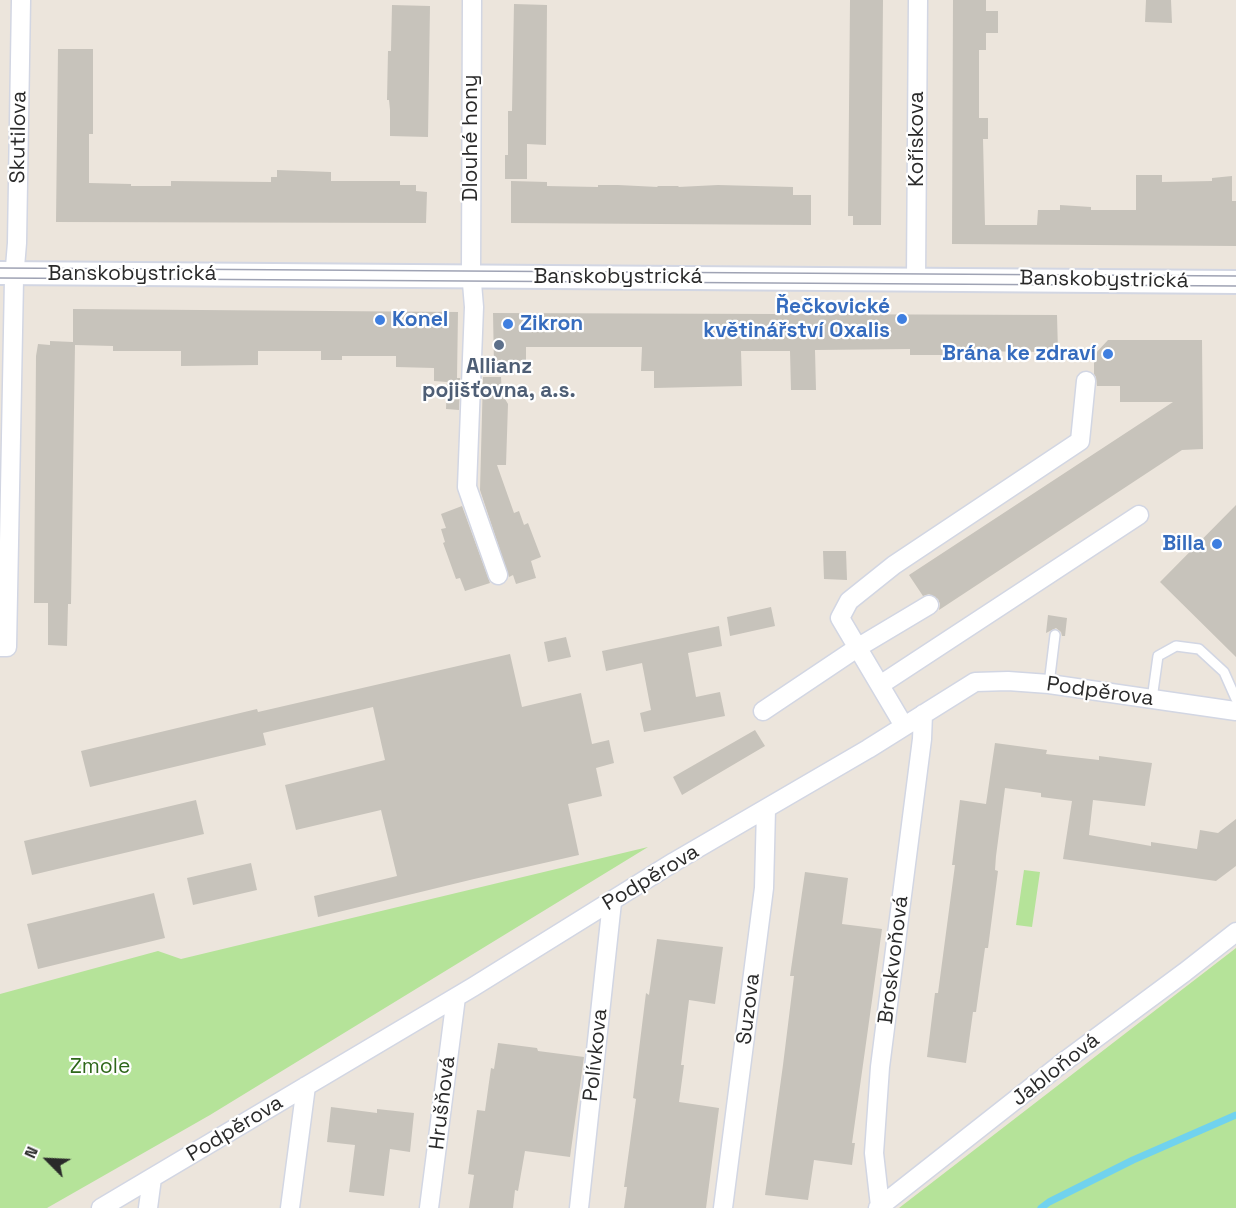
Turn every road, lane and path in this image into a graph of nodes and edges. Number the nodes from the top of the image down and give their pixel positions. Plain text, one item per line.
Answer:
1 (21, 0) edge
2 (472, 0) edge
3 (918, 0) edge
4 (8, 273) edge
5 (471, 276) junction
6 (916, 279) junction
7 (1236, 282) edge
8 (1086, 381) dead end
9 (1139, 515) dead end
10 (498, 574) dead end
11 (929, 605) dead end
12 (1055, 635) dead end
13 (3, 647) edge
14 (857, 648) junction
15 (1049, 684) junction
16 (880, 685) junction
17 (1152, 699) junction
18 (1236, 699) edge
19 (763, 711) dead end
20 (1236, 711) edge
21 (923, 714) junction
22 (904, 726) junction
23 (766, 809) junction
24 (612, 902) junction
25 (1236, 932) edge
26 (456, 997) junction
27 (306, 1086) junction
28 (152, 1178) junction
29 (879, 1207) edge
30 (101, 1208) edge
31 (148, 1208) edge
32 (290, 1208) edge
33 (429, 1208) edge
34 (579, 1208) edge
35 (723, 1208) edge

1 - 4 street, Skutilova
2 - 5 street, Dlouhé hony
3 - 6 street, Kořískova
4 - 5 street, Banskobystrická
4 - 13 street, Skutilova
5 - 6 street, Banskobystrická
5 - 10 street, Dlouhé hony
6 - 7 street, Banskobystrická
8 - 14 street
9 - 16 street
11 - 14 street
12 - 15 lane
14 - 16 street
14 - 19 street
15 - 17 street, Podpěrova
15 - 21 street, Podpěrova
16 - 22 street
17 - 18 lane
17 - 20 street, Podpěrova
21 - 22 street, Podpěrova
21 - 29 street, Broskvoňová
22 - 23 street, Podpěrova
23 - 24 street, Podpěrova
23 - 35 street, Suzova
24 - 26 street, Podpěrova
24 - 34 street, Polívkova
25 - 29 street, Jabloňová
26 - 27 street, Podpěrova
26 - 33 street, Hrušňová
27 - 28 street, Podpěrova
27 - 32 street
28 - 30 street, Podpěrova
28 - 31 street

